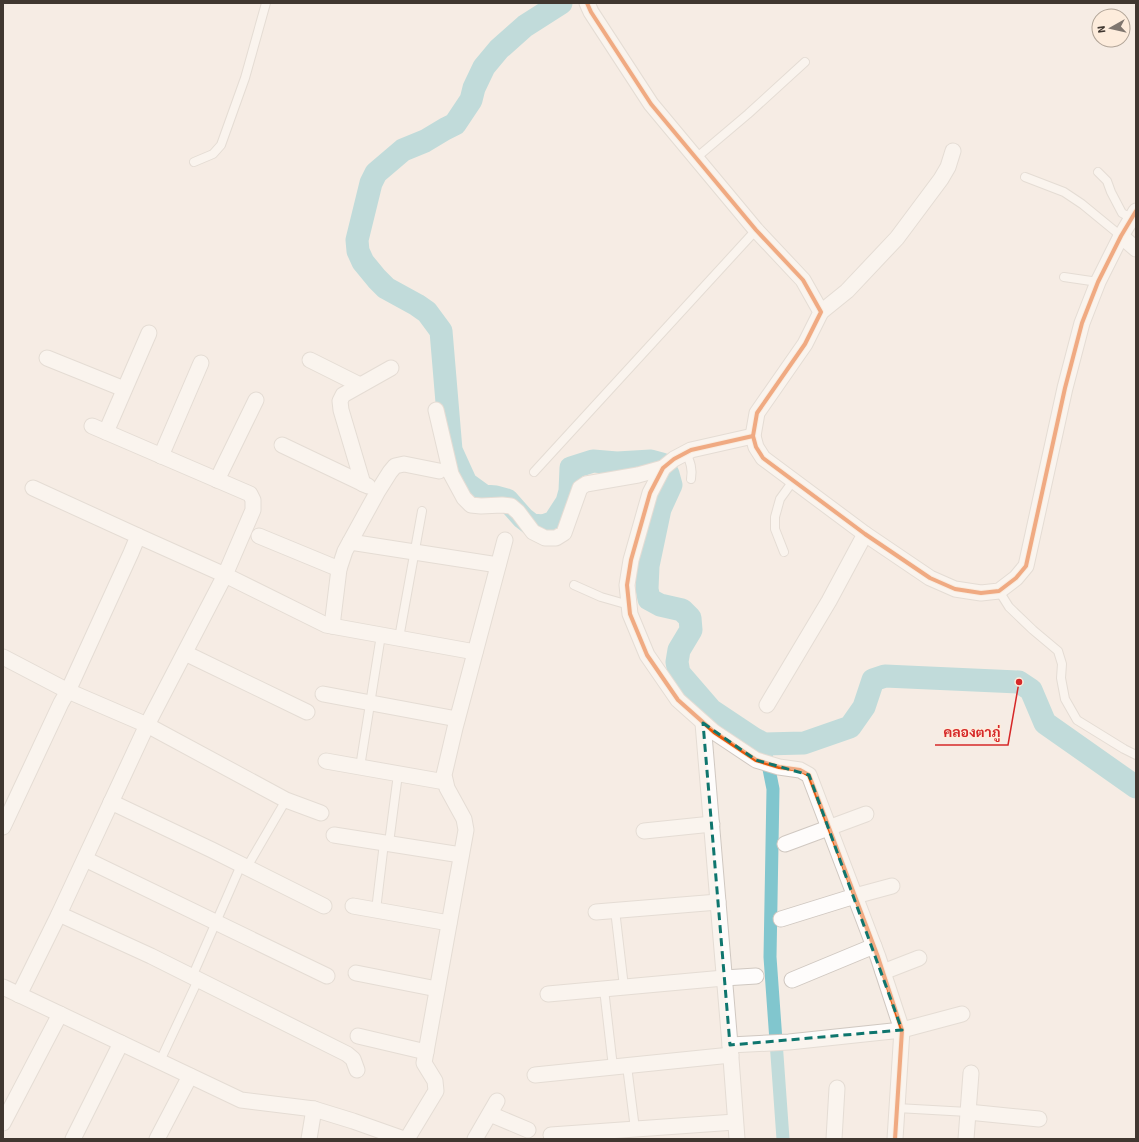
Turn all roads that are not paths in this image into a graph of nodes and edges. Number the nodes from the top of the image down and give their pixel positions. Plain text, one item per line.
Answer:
1 (266, 3) edge
2 (589, 7) edge
3 (805, 62) dead end
4 (953, 151) dead end
5 (696, 158) junction
6 (194, 162) dead end
7 (1098, 172) dead end
8 (1025, 177) dead end
9 (1134, 215) edge
10 (756, 230) junction
11 (1120, 236) junction
12 (1136, 249) edge
13 (1064, 277) dead end
14 (1098, 282) junction
15 (821, 312) junction
16 (149, 333) dead end
17 (47, 358) dead end
18 (310, 360) dead end
19 (201, 363) dead end
20 (391, 368) dead end
21 (360, 385) junction
22 (124, 389) junction
23 (256, 400) dead end
24 (436, 410) dead end
25 (92, 426) dead end
26 (106, 432) junction
27 (753, 436) junction
28 (282, 445) dead end
29 (686, 452) junction
30 (161, 456) junction
31 (664, 468) junction
32 (439, 471) dead end
33 (534, 472) dead end
34 (691, 479) dead end
35 (217, 480) junction
36 (794, 481) junction
37 (364, 484) junction
38 (33, 488) dead end
39 (378, 491) junction
40 (422, 511) dead end
41 (865, 534) junction
42 (138, 536) junction
43 (258, 536) dead end
44 (505, 540) dead end
45 (350, 542) junction
46 (415, 552) junction
47 (784, 552) dead end
48 (498, 565) junction
49 (339, 569) junction
50 (225, 575) junction
51 (574, 585) dead end
52 (999, 591) junction
53 (629, 605) junction
54 (332, 626) junction
55 (381, 635) junction
56 (399, 638) junction
57 (475, 652) junction
58 (184, 653) junction
59 (3, 657) edge
60 (68, 691) junction
61 (323, 694) dead end
62 (370, 702) junction
63 (767, 704) dead end
64 (307, 712) dead end
65 (457, 719) junction
66 (703, 723) junction
67 (147, 725) junction
68 (1136, 755) edge
69 (326, 761) dead end
70 (360, 767) junction
71 (398, 774) junction
72 (445, 782) junction
73 (286, 800) junction
74 (111, 802) junction
75 (321, 813) dead end
76 (866, 814) dead end
77 (712, 824) junction
78 (3, 827) edge
79 (829, 828) junction
80 (644, 831) dead end
81 (334, 834) dead end
82 (386, 843) junction
83 (786, 844) dead end
84 (461, 856) junction
85 (85, 859) junction
86 (244, 866) junction
87 (892, 886) dead end
88 (855, 896) junction
89 (718, 902) junction
90 (324, 906) dead end
91 (354, 906) dead end
92 (376, 910) junction
93 (615, 910) junction
94 (596, 912) dead end
95 (59, 914) junction
96 (781, 920) dead end
97 (216, 922) junction
98 (449, 923) junction
99 (874, 946) junction
100 (919, 958) dead end
101 (883, 972) junction
102 (356, 973) dead end
103 (326, 976) dead end
104 (756, 976) dead end
105 (195, 978) junction
106 (724, 978) junction
107 (792, 980) dead end
108 (3, 987) edge
109 (624, 987) junction
110 (437, 989) junction
111 (604, 989) junction
112 (548, 994) dead end
113 (19, 995) junction
114 (60, 1014) junction
115 (962, 1014) dead end
116 (902, 1030) junction
117 (358, 1036) dead end
118 (121, 1043) junction
119 (730, 1050) junction
120 (426, 1052) junction
121 (160, 1061) junction
122 (620, 1066) junction
123 (357, 1070) dead end
124 (971, 1073) dead end
125 (535, 1075) dead end
126 (190, 1076) junction
127 (837, 1088) dead end
128 (497, 1101) dead end
129 (897, 1108) junction
130 (314, 1109) junction
131 (968, 1112) junction
132 (490, 1114) junction
133 (4, 1118) edge
134 (1039, 1120) dead end
135 (735, 1122) junction
136 (635, 1129) junction
137 (528, 1130) dead end
138 (551, 1135) dead end
139 (607, 1135) edge
140 (73, 1139) edge
141 (157, 1139) edge
142 (309, 1139) edge
143 (404, 1139) edge
144 (407, 1139) edge
145 (475, 1139) edge
146 (737, 1139) edge
147 (834, 1139) edge
148 (895, 1139) edge
149 (966, 1139) edge

1 - 6 lane
2 - 5 street
3 - 5 lane
4 - 15 street
5 - 10 street
7 - 9 lane
8 - 11 lane
9 - 11 street
10 - 15 street
10 - 33 lane
11 - 12 street
11 - 14 street
13 - 14 lane
14 - 52 street
15 - 27 street
16 - 22 street
17 - 22 street
18 - 21 street
19 - 30 street
20 - 21 street
21 - 37 street
22 - 26 street
23 - 35 street
24 - 31 street
25 - 26 street
26 - 30 street
27 - 29 street
27 - 36 street
28 - 37 street
29 - 31 street
29 - 34 lane
30 - 35 street
31 - 53 street
32 - 39 street
35 - 50 street
36 - 41 street
36 - 47 lane
37 - 39 street
38 - 42 street
39 - 45 street
40 - 46 lane
41 - 52 street
41 - 63 street
42 - 50 street
42 - 60 street
43 - 49 street
44 - 48 street
45 - 46 street
45 - 49 street
46 - 48 street
46 - 56 lane
48 - 57 street
49 - 54 street
50 - 54 street
50 - 58 street
51 - 53 lane
52 - 68 lane
53 - 66 street
54 - 55 street
55 - 56 street
55 - 62 lane
56 - 57 street
57 - 65 street
58 - 64 street
58 - 67 street
59 - 60 street
60 - 67 street
60 - 78 street
61 - 62 street
62 - 65 street
62 - 70 lane
65 - 72 street
66 - 77 street
66 - 79 street
67 - 73 street
67 - 74 street
69 - 70 street
70 - 71 street
71 - 72 street
71 - 82 lane
72 - 84 street
73 - 75 street
73 - 86 lane
74 - 85 street
74 - 86 street
76 - 79 street
77 - 80 street
77 - 89 street
79 - 83 street
79 - 88 street
81 - 82 street
82 - 84 street
82 - 92 lane
84 - 98 street
85 - 95 street
85 - 97 street
86 - 90 street
86 - 97 lane
87 - 88 street
88 - 96 street
88 - 99 street
89 - 93 street
89 - 106 street
91 - 92 street
92 - 98 street
93 - 94 street
93 - 109 lane
95 - 105 street
95 - 113 street
97 - 103 street
97 - 105 lane
98 - 110 street
99 - 101 street
99 - 107 street
100 - 101 street
101 - 116 street
102 - 110 street
104 - 106 street
105 - 121 lane
105 - 123 street
106 - 109 street
106 - 119 street
108 - 113 street
109 - 111 street
110 - 120 street
111 - 112 street
111 - 122 lane
113 - 114 street
114 - 118 street
114 - 133 street
115 - 116 street
116 - 119 street
116 - 129 street
117 - 120 street
118 - 121 street
118 - 140 street
119 - 122 street
119 - 135 street
120 - 144 street
121 - 126 street
122 - 125 street
122 - 136 lane
124 - 131 street
126 - 130 street
126 - 141 street
127 - 147 street
128 - 132 street
129 - 131 lane
129 - 148 street
130 - 142 street
130 - 143 street
131 - 134 street
131 - 149 street
132 - 137 street
132 - 145 street
135 - 136 street
135 - 146 street
136 - 139 street
138 - 139 street

